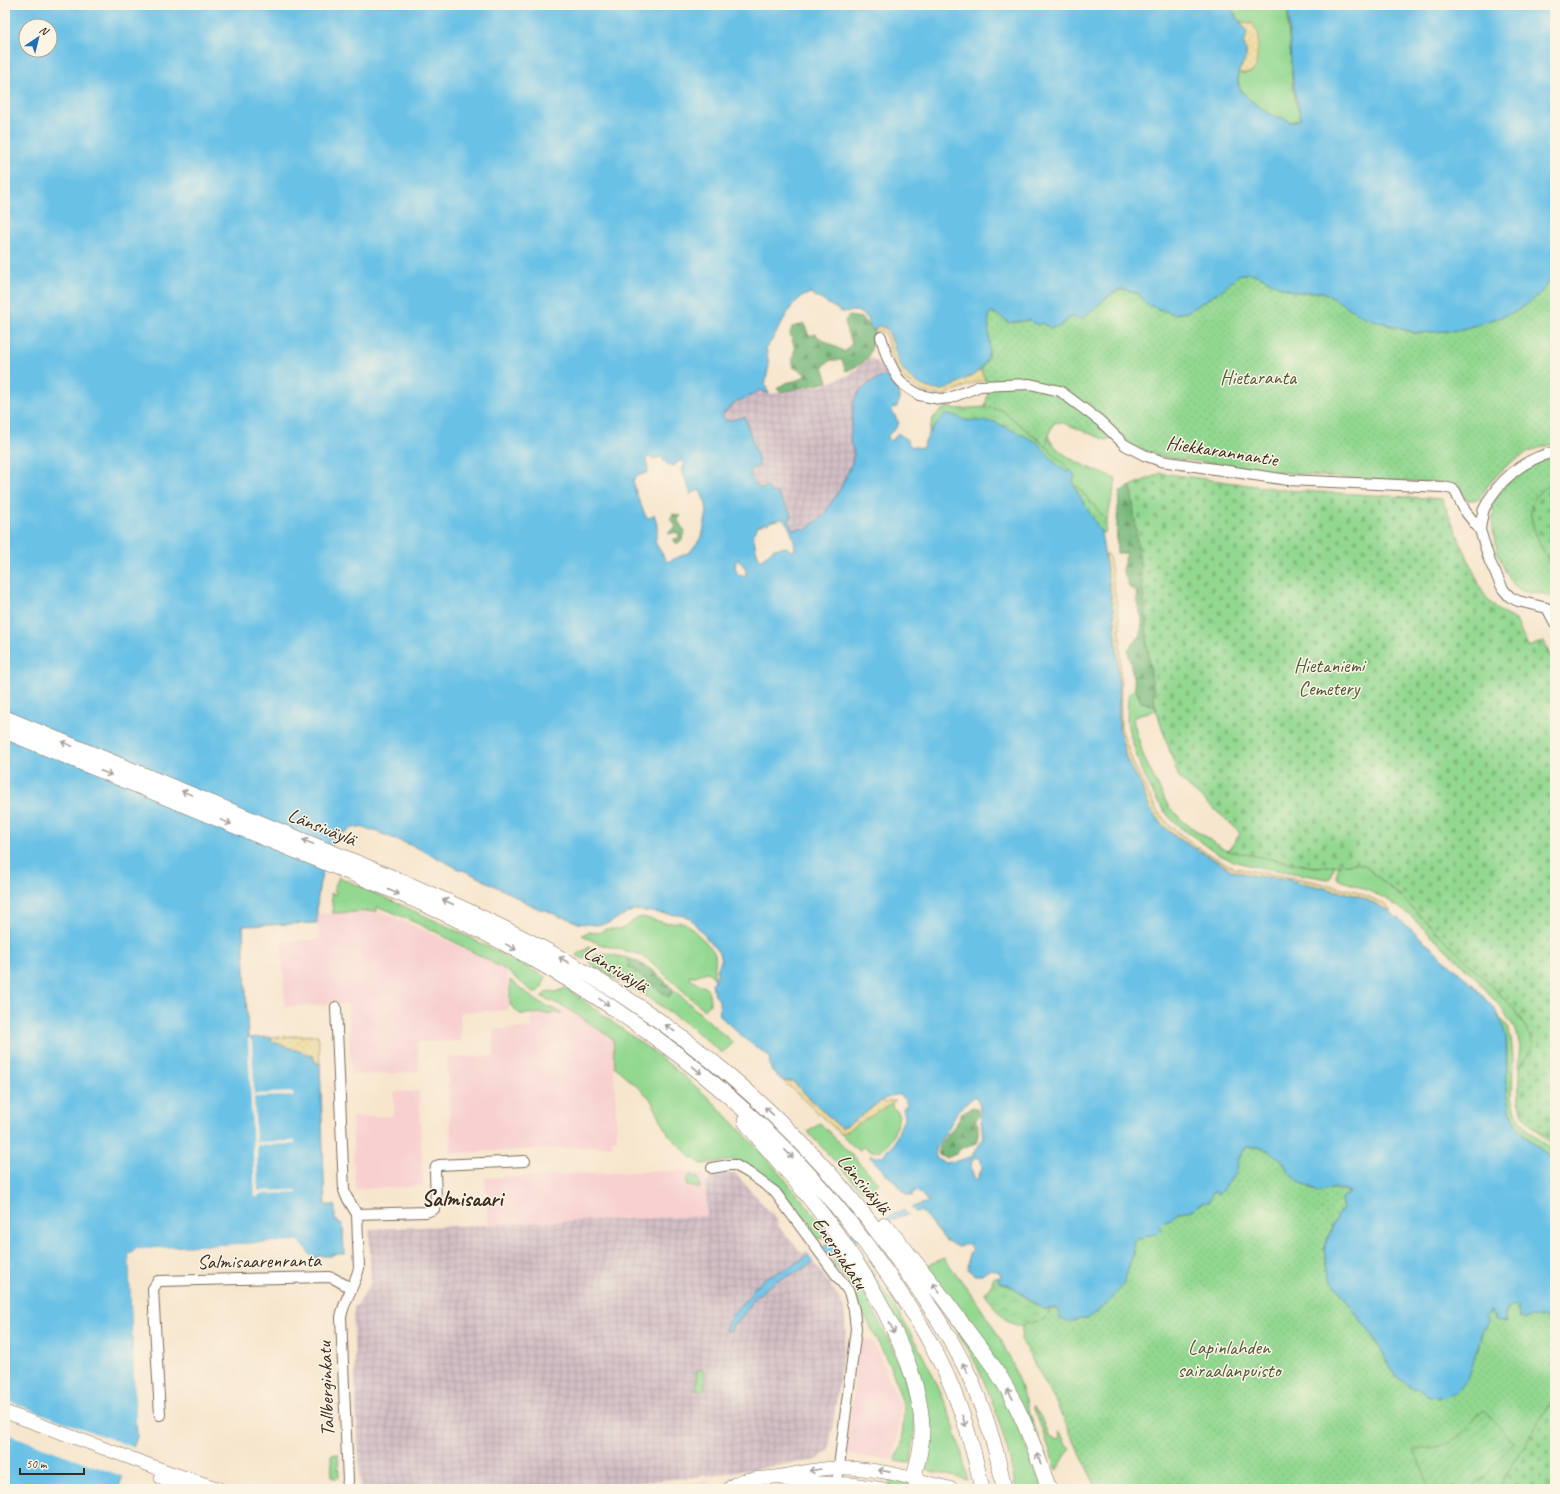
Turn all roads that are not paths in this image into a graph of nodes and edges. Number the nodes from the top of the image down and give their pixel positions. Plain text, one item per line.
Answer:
1 (881, 337) dead end
2 (1555, 452) edge
3 (1480, 530) junction
4 (1555, 623) edge
5 (5, 718) edge
6 (5, 731) edge
7 (341, 863) junction
8 (336, 1007) dead end
9 (730, 1098) junction
10 (798, 1138) junction
11 (525, 1161) dead end
12 (712, 1168) dead end
13 (357, 1214) junction
14 (351, 1288) junction
15 (5, 1412) edge
16 (160, 1415) dead end
17 (5, 1422) edge
18 (131, 1463) junction
19 (839, 1468) junction
20 (777, 1476) junction
21 (837, 1483) junction
22 (916, 1483) edge
23 (186, 1489) edge
24 (219, 1489) edge
25 (346, 1489) edge
26 (729, 1489) edge
27 (883, 1489) edge
28 (952, 1489) edge
29 (982, 1489) edge
30 (1004, 1489) edge
31 (1049, 1489) edge

1 - 3 street, Hiekkarannantie
2 - 3 street
3 - 4 street
7 -> 5 highway, Länsiväylä
6 -> 7 highway, Länsiväylä
7 -> 9 highway, Länsiväylä
10 -> 7 highway, Länsiväylä
8 - 13 street
9 -> 22 highway
9 -> 29 highway, Länsiväylä
30 -> 10 highway, Länsiväylä
31 -> 10 highway
11 - 13 street
12 - 19 street, Energiakatu
13 - 14 street
14 - 16 street, Salmisaarenranta
14 - 25 street, Tallberginkatu
15 - 18 main road
17 - 18 main road
18 - 23 main road
18 - 24 main road
19 -> 20 main road
19 - 21 street, Energiakatu
22 -> 19 main road
20 - 21 main road
20 - 26 main road
21 - 27 main road
22 - 28 main road

